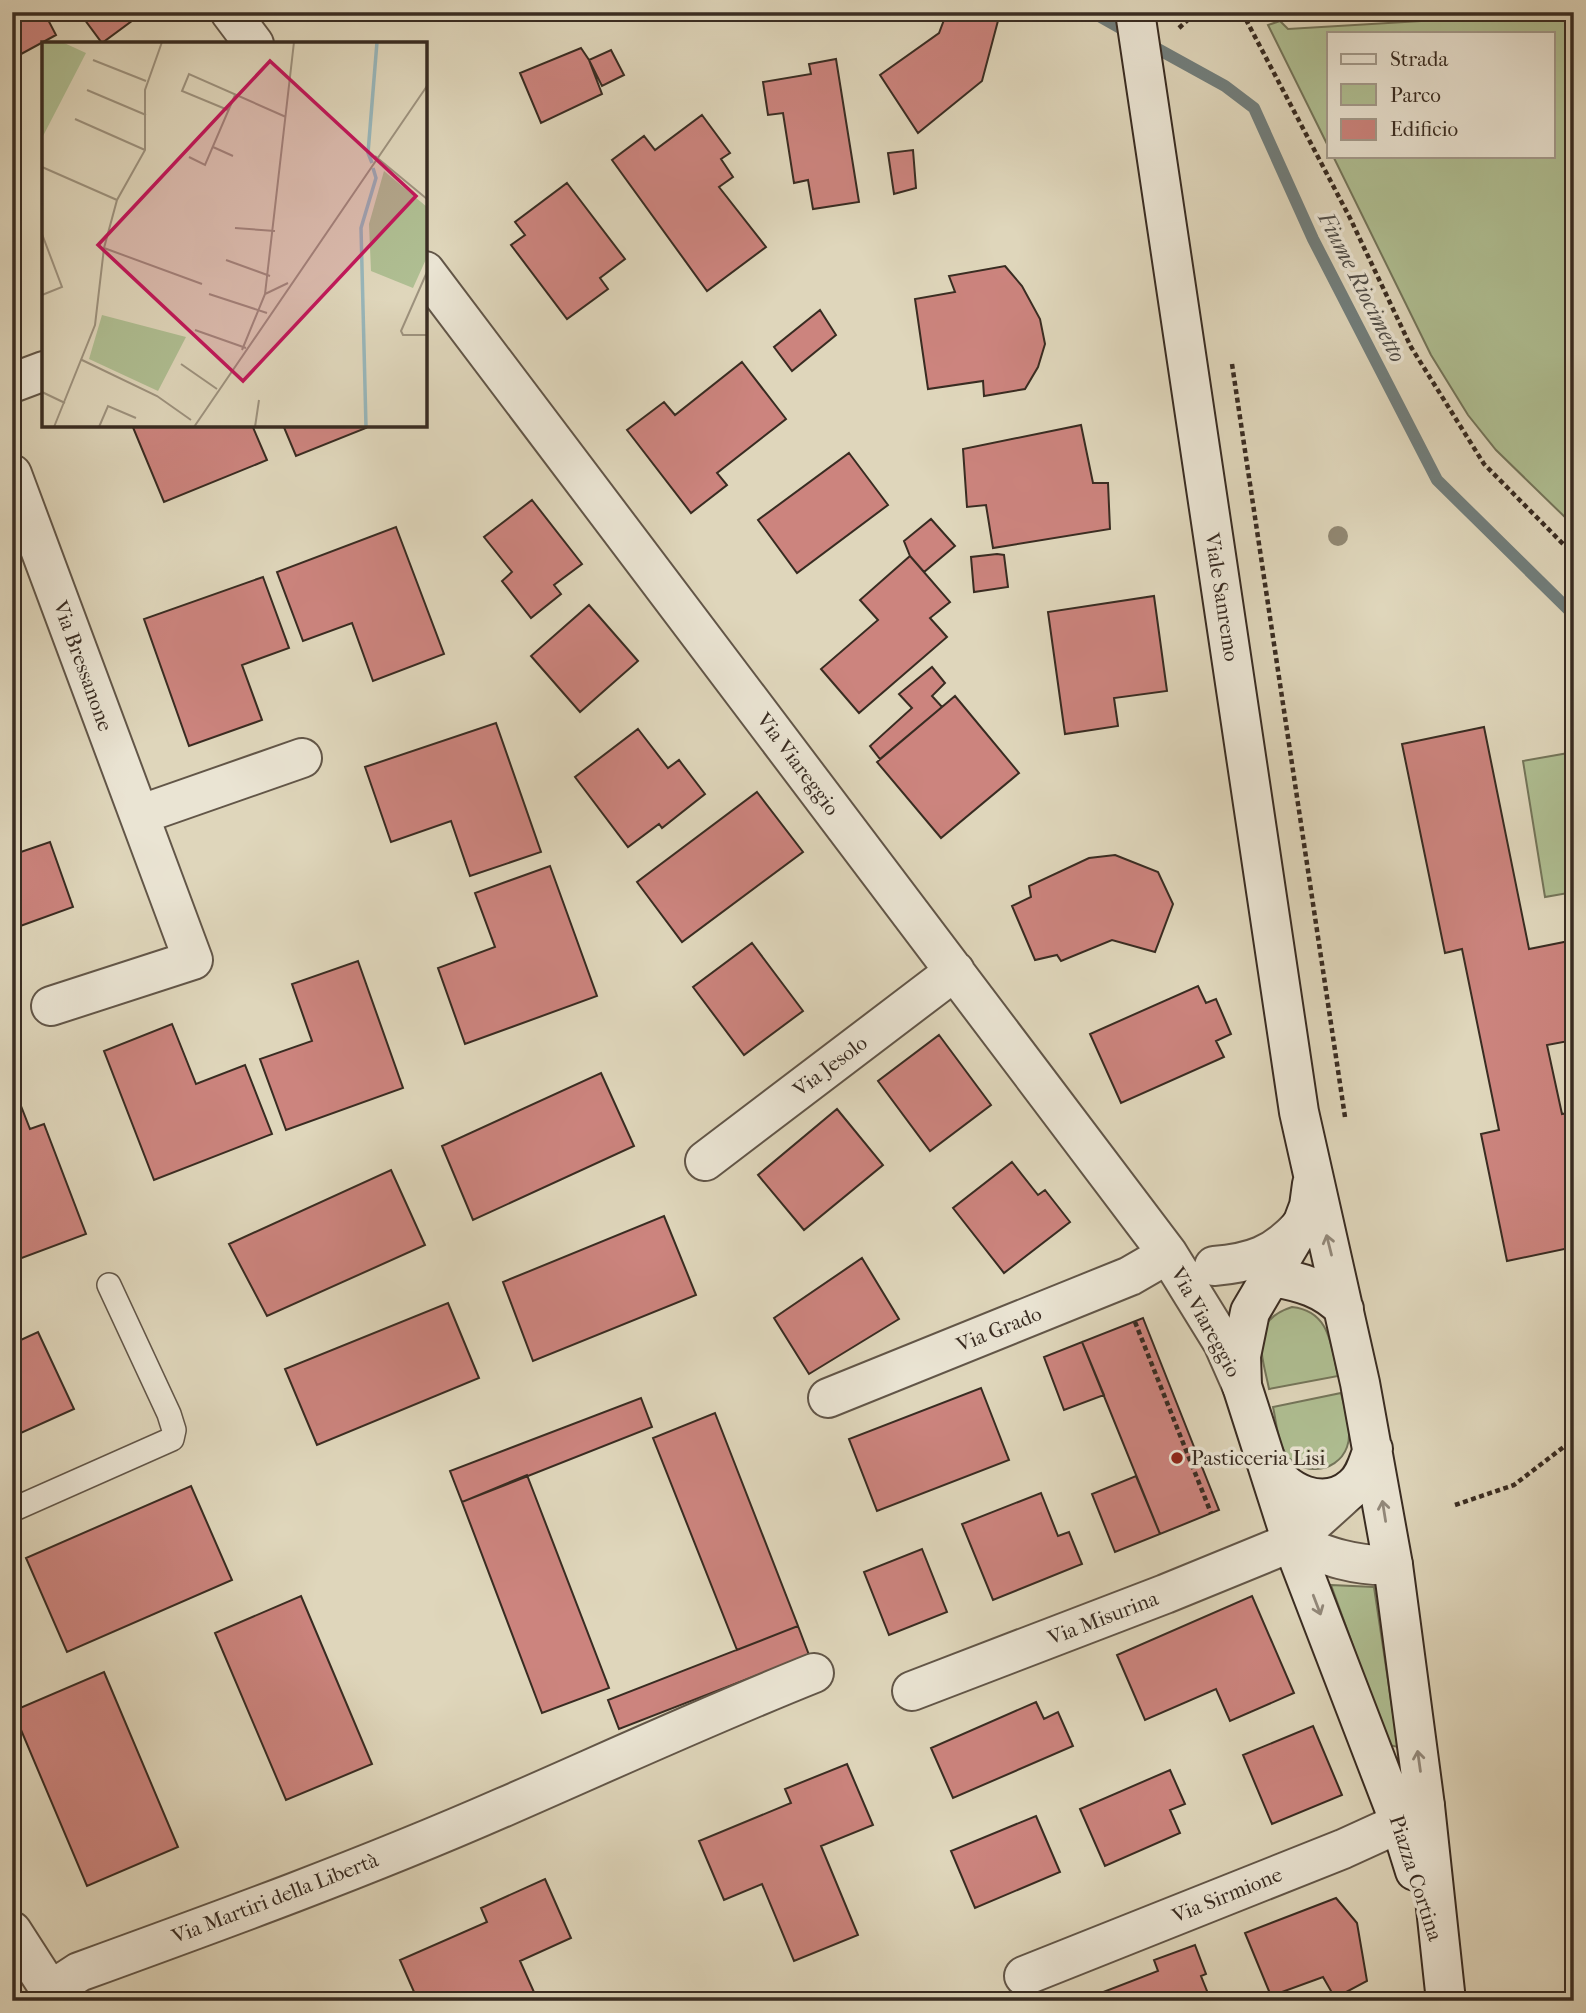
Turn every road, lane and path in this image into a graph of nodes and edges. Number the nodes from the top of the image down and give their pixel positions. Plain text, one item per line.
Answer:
1 (230, 12) edge
2 (1222, 12) edge
3 (1242, 12) edge
4 (1202, 14) edge
5 (1136, 15) edge
6 (1178, 39) dead end
7 (252, 42) edge
8 (427, 274) edge
9 (42, 372) edge
10 (12, 383) edge
11 (12, 474) edge
12 (20, 520) edge
13 (1574, 555) edge
14 (302, 758) dead end
15 (139, 815) junction
16 (954, 971) junction
17 (51, 1006) dead end
18 (705, 1161) dead end
19 (1312, 1181) junction
20 (1303, 1222) junction
21 (1169, 1256) junction
22 (1214, 1266) junction
23 (1273, 1277) junction
24 (109, 1285) dead end
25 (1344, 1309) junction
26 (1135, 1322) dead end
27 (1242, 1386) junction
28 (828, 1398) dead end
29 (1574, 1439) edge
30 (1373, 1449) junction
31 (1263, 1454) junction
32 (1352, 1488) junction
33 (1455, 1505) dead end
34 (12, 1510) edge
35 (1211, 1513) dead end
36 (1292, 1542) junction
37 (1392, 1565) junction
38 (814, 1673) dead end
39 (912, 1691) dead end
40 (1413, 1814) junction
41 (12, 1931) edge
42 (1024, 1976) dead end
43 (53, 1996) edge
44 (1446, 2001) edge

1 - 7 street
2 - 4 path
3 - 13 path
4 - 6 path
5 - 19 street, Viale Sanremo
8 - 16 street, Via Viareggio
9 - 10 street
11 - 12 street, Via Bressanone
12 - 15 street, Via Bressanone
14 - 15 street
15 - 17 street, Via Bressanone
16 - 18 street, Via Jesolo
16 - 21 street, Via Viareggio
19 - 20 street, Viale Sanremo
25 -> 19 street, Viale Sanremo
20 - 22 street, Via Viareggio
20 - 23 street, Viale Sanremo
21 - 22 street, Via Viareggio
21 - 27 street, Via Viareggio
21 - 28 street, Via Grado
22 - 23 street, Via Viareggio
23 - 25 street
23 - 27 street, Piazza Cortina
24 - 34 lane
25 - 30 street, Piazza Cortina
26 - 35 path
27 - 31 street, Piazza Cortina
29 - 33 path
30 - 32 street
37 -> 30 street, Piazza Cortina
31 - 32 street, Piazza Cortina
31 - 36 street, Piazza Cortina
32 - 36 street, Via Misurina
36 - 37 street
36 - 39 street, Via Misurina
36 -> 40 street, Piazza Cortina
40 -> 37 street, Piazza Cortina
38 - 43 street, Via Martiri della Libertà
40 - 42 street, Via Sirmione
40 - 44 street, Piazza Cortina
41 - 43 street, Via Martiri della Libertà

